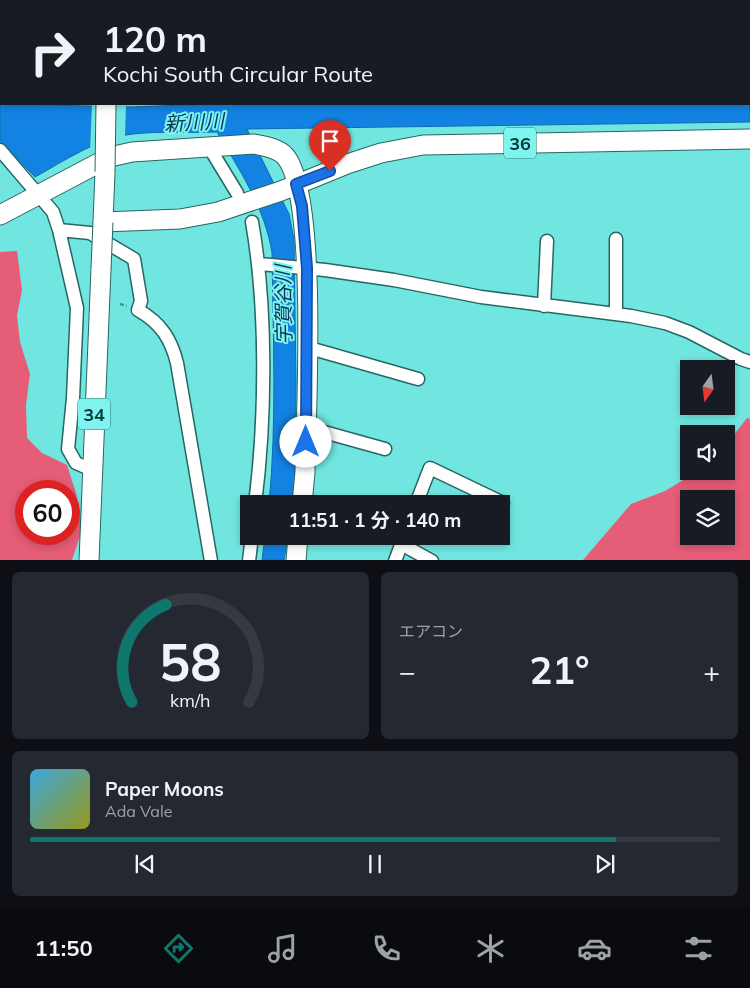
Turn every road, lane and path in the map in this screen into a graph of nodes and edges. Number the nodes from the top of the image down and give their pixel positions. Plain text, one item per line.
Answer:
1 (106, 105) edge
2 (750, 139) edge
3 (215, 147) junction
4 (0, 150) edge
5 (288, 188) junction
6 (36, 195) junction
7 (243, 198) junction
8 (0, 215) edge
9 (103, 222) junction
10 (252, 222) dead end
11 (59, 230) junction
12 (616, 239) dead end
13 (547, 241) dead end
14 (263, 264) junction
15 (302, 268) junction
16 (544, 306) junction
17 (616, 314) junction
18 (306, 347) junction
19 (750, 362) edge
20 (418, 379) dead end
21 (306, 427) junction
22 (385, 449) dead end
23 (92, 470) junction
24 (256, 495) edge
25 (303, 495) edge
26 (420, 495) edge
27 (485, 495) edge
28 (251, 545) edge
29 (297, 545) edge
30 (400, 545) edge
31 (410, 545) edge
32 (89, 560) edge
33 (210, 560) edge
34 (249, 560) edge
35 (296, 560) edge
36 (395, 560) edge
37 (432, 560) edge

1 - 9 main road, 34, bridge
2 - 5 main road, 36
3 - 5 main road
3 - 6 main road
3 - 7 street
4 - 6 street
5 - 7 main road, 36
5 - 15 main road
6 - 8 main road
6 - 11 street
7 - 9 main road, 36
9 - 23 main road, 34, bridge
10 - 14 street
11 - 23 street
11 - 33 street
12 - 17 street
13 - 16 street
14 - 15 street
14 - 24 street
15 - 16 street
15 - 18 main road
16 - 17 street
17 - 19 street
18 - 20 street
18 - 21 main road
21 - 22 street
21 - 25 main road
23 - 32 main road, 34
26 - 27 street
28 - 34 street
29 - 35 main road
30 - 36 street
31 - 37 street

